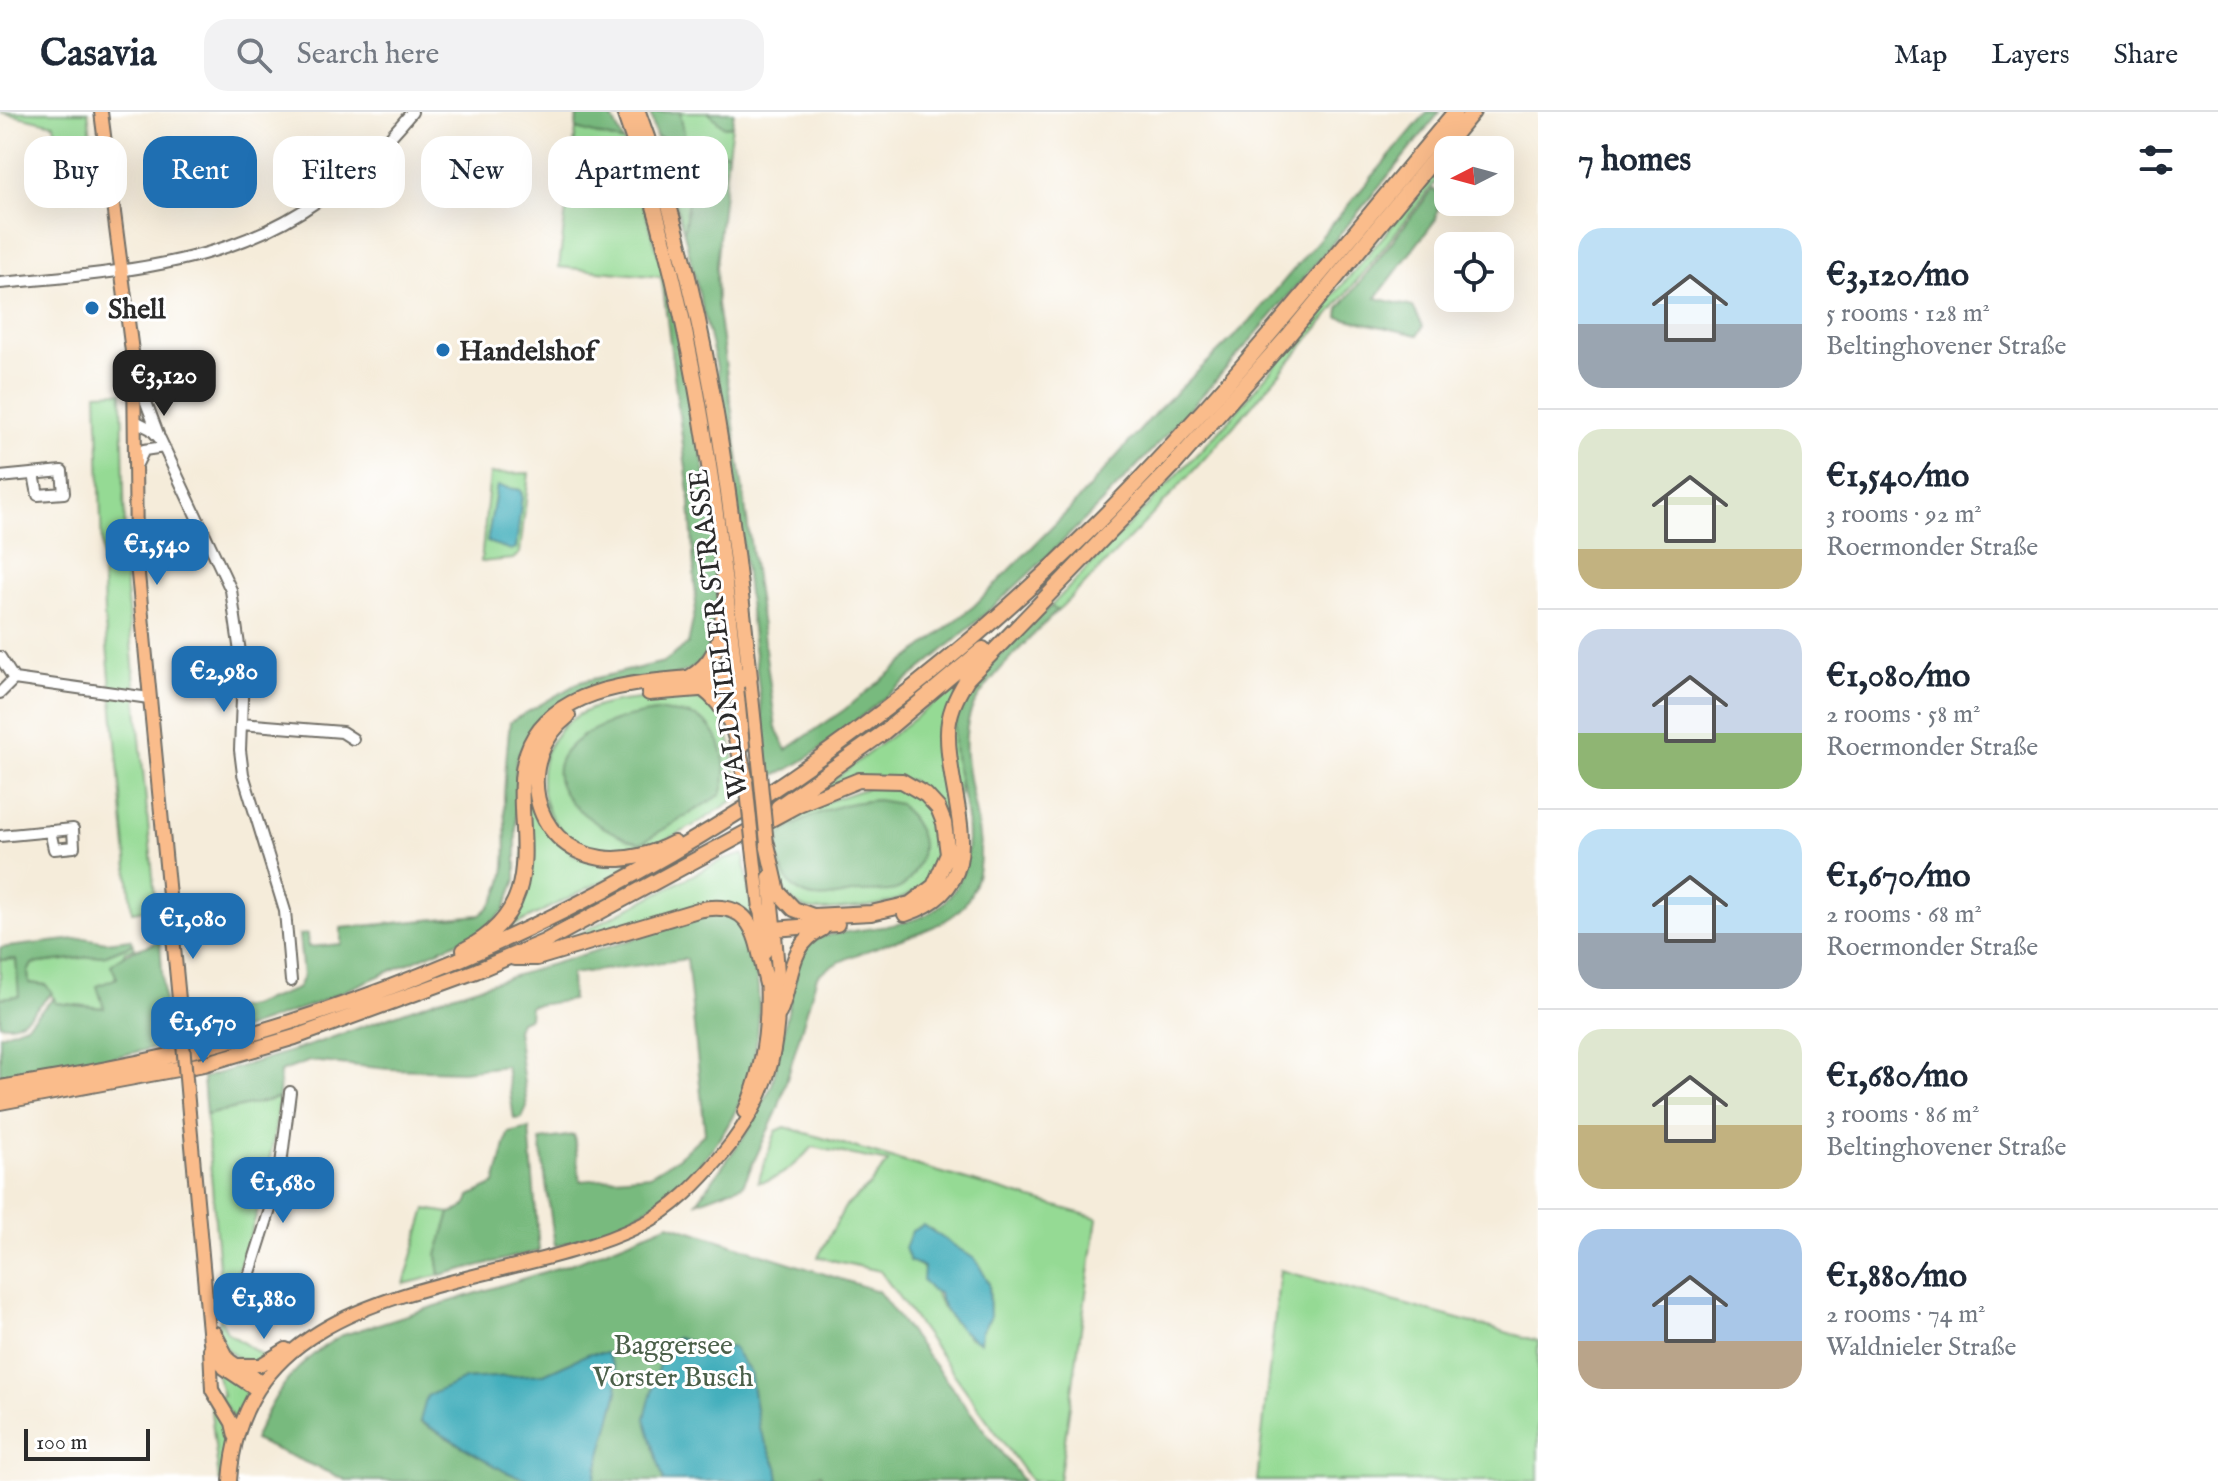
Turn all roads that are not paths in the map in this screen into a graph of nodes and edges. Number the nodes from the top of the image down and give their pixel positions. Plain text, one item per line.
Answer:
1 (101, 112) edge
2 (412, 112) edge
3 (622, 112) edge
4 (638, 112) edge
5 (644, 112) edge
6 (1455, 112) edge
7 (1473, 112) edge
8 (638, 136) edge
9 (641, 136) edge
10 (641, 136) edge
11 (657, 208) edge
12 (666, 208) edge
13 (123, 272) junction
14 (0, 283) edge
15 (134, 367) junction
16 (137, 422) junction
17 (162, 443) junction
18 (137, 464) junction
19 (34, 474) dead end
20 (0, 477) edge
21 (724, 574) junction
22 (1030, 610) junction
23 (0, 657) edge
24 (741, 678) junction
25 (14, 679) junction
26 (685, 680) junction
27 (702, 688) junction
28 (0, 693) edge
29 (149, 698) junction
30 (241, 724) junction
31 (353, 739) dead end
32 (753, 777) junction
33 (733, 815) junction
34 (50, 831) dead end
35 (0, 836) edge
36 (722, 846) junction
37 (762, 849) junction
38 (760, 909) junction
39 (833, 925) junction
40 (774, 929) junction
41 (509, 959) junction
42 (291, 981) dead end
43 (405, 982) junction
44 (767, 984) junction
45 (779, 1013) junction
46 (0, 1088) edge
47 (290, 1092) dead end
48 (0, 1102) edge
49 (728, 1148) junction
50 (207, 1307) junction
51 (210, 1342) junction
52 (296, 1345) junction
53 (235, 1365) junction
54 (260, 1387) junction
55 (235, 1442) junction
56 (230, 1481) edge

1 - 13 main road
2 - 13 street
3 - 8 highway
4 - 9 highway, WALDNIELER STRASSE
5 - 10 highway
6 - 33 highway
7 - 22 highway
11 - 21 highway, WALDNIELER STRASSE
12 - 24 highway, WALDNIELER STRASSE
13 - 14 street
13 - 15 main road
15 - 16 main road
15 - 17 street
16 - 17 street
16 - 18 main road
17 - 18 street
17 - 30 street
18 - 29 main road
19 - 20 street
21 - 24 highway, WALDNIELER STRASSE
21 - 26 highway
22 - 36 highway
22 - 39 highway
23 - 25 street
24 - 26 highway
24 - 27 highway
24 - 32 main road, WALDNIELER STRASSE
25 - 28 street
25 - 29 street
26 - 43 highway
27 - 32 highway
27 - 33 highway
29 - 50 main road, bridge
30 - 31 street
30 - 42 street
32 - 37 main road, WALDNIELER STRASSE, bridge
32 - 37 main road, WALDNIELER STRASSE, bridge
33 - 43 highway
34 - 35 street
36 - 37 highway
36 - 41 highway
37 - 38 main road, WALDNIELER STRASSE
37 - 40 main road, WALDNIELER STRASSE
38 - 40 highway
38 - 44 main road, WALDNIELER STRASSE
39 - 40 highway
39 - 45 highway
40 - 45 main road, WALDNIELER STRASSE
41 - 44 highway
41 - 48 highway
43 - 46 highway
44 - 49 main road, WALDNIELER STRASSE
45 - 49 main road, WALDNIELER STRASSE
47 - 50 street
49 - 52 main road, WALDNIELER STRASSE
50 - 51 main road
50 - 53 main road
51 - 54 main road
51 - 55 main road
52 - 53 main road
52 - 54 main road, WALDNIELER STRASSE
53 - 54 main road
54 - 55 main road, WALDNIELER STRASSE
55 - 56 main road

